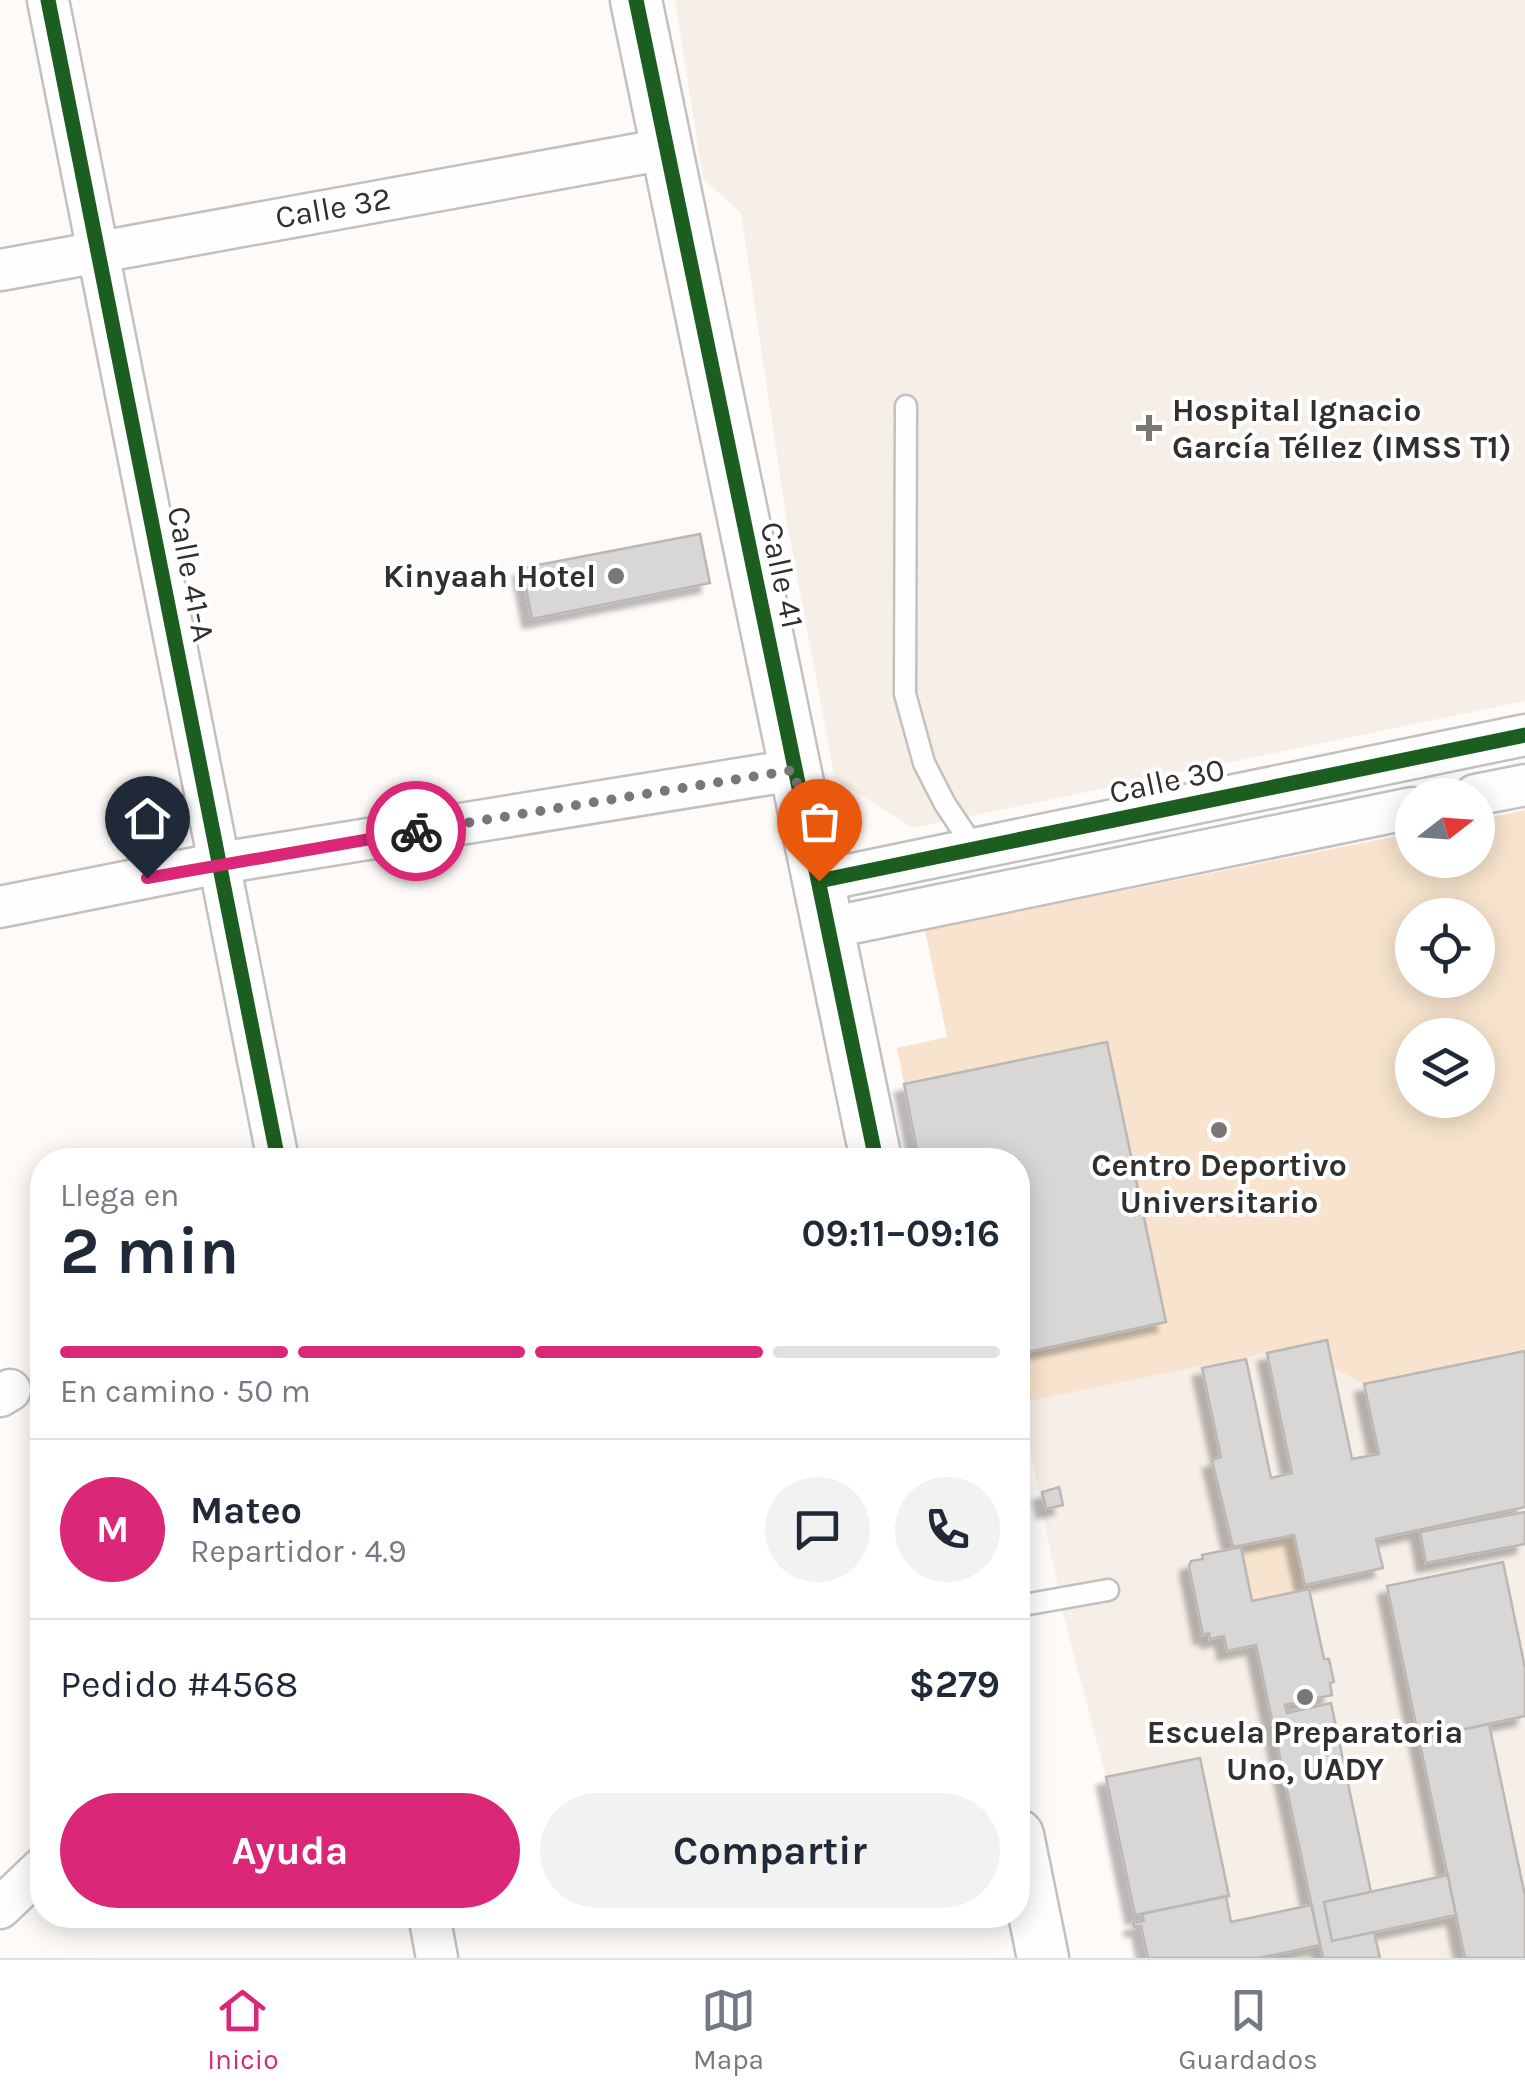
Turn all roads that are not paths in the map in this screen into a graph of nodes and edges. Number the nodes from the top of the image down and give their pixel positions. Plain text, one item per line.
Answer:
1 (48, 0) edge
2 (636, 0) edge
3 (666, 149) junction
4 (98, 250) junction
5 (0, 270) edge
6 (906, 406) dead end
7 (1525, 735) edge
8 (794, 770) junction
9 (1525, 785) edge
10 (1495, 791) edge
11 (1395, 811) edge
12 (975, 848) junction
13 (220, 863) junction
14 (824, 905) junction
15 (0, 907) edge
16 (276, 1148) edge
17 (874, 1148) edge
18 (1108, 1590) dead end
19 (1030, 1604) edge
20 (30, 1879) edge
21 (1030, 1894) edge
22 (0, 1908) edge
23 (431, 1928) edge
24 (437, 1958) edge
25 (1043, 1958) edge

1 - 4 street, Calle 41-A
2 - 3 street, Calle 41
3 - 4 street, Calle 32
3 - 8 street, Calle 41
4 - 5 street, Calle 32
4 - 13 street, Calle 41-A
6 - 12 lane
7 - 12 street, Calle 30
8 - 13 street
8 - 14 street, Calle 41
9 - 10 street
11 - 14 street
12 - 14 street, Calle 30
13 - 15 street
13 - 16 street, Calle 41-A
14 - 17 street, Calle 41
18 - 19 lane
20 - 22 street
21 - 25 street
23 - 24 street

